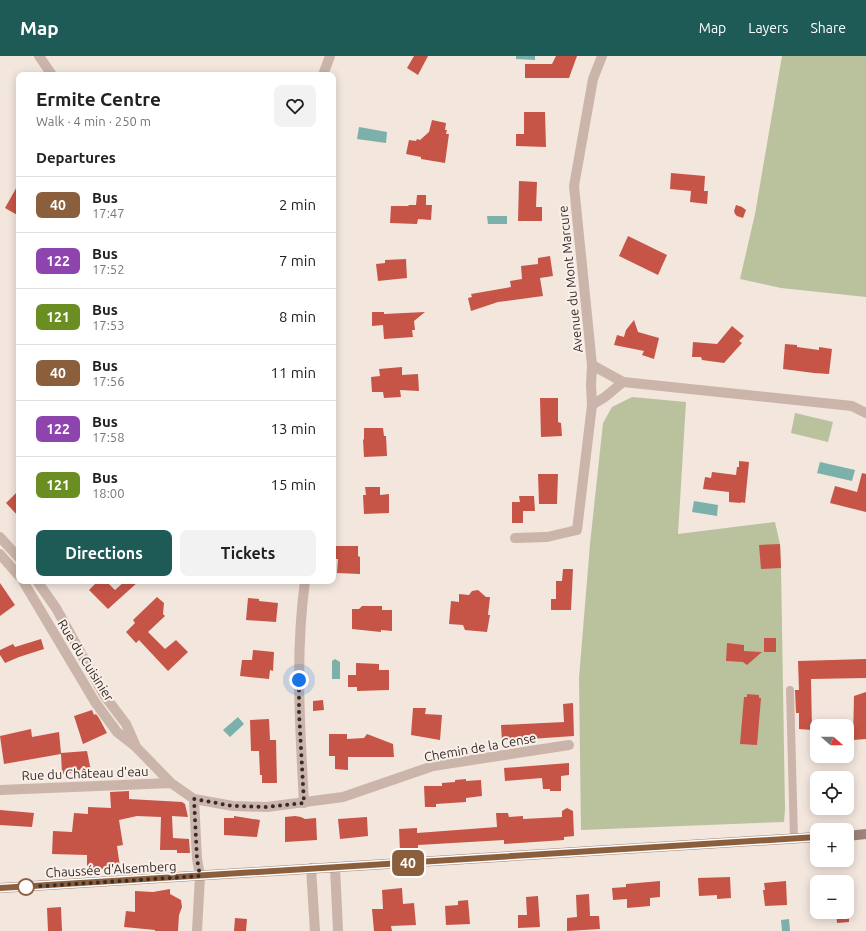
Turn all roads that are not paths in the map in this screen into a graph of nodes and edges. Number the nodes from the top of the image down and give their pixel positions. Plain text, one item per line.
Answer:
1 (39, 56) edge
2 (330, 56) edge
3 (602, 56) edge
4 (50, 72) edge
5 (324, 72) edge
6 (592, 364) junction
7 (622, 382) junction
8 (592, 405) junction
9 (866, 413) edge
10 (0, 537) edge
11 (515, 538) dead end
12 (0, 554) edge
13 (16, 555) edge
14 (16, 573) edge
15 (25, 584) edge
16 (39, 584) edge
17 (305, 584) edge
18 (790, 690) dead end
19 (569, 745) dead end
20 (135, 746) junction
21 (171, 783) junction
22 (0, 790) edge
23 (194, 799) junction
24 (304, 803) junction
25 (866, 834) edge
26 (854, 835) edge
27 (810, 838) edge
28 (794, 839) junction
29 (335, 867) junction
30 (311, 868) junction
31 (200, 876) junction
32 (0, 888) edge
33 (197, 931) edge
34 (315, 931) edge
35 (338, 931) edge

1 - 4 street
2 - 5 street
3 - 6 street, Avenue du Mont Marcure
6 - 7 street, Avenue du Mont Marcure
6 - 8 street
7 - 8 street
7 - 9 street, Avenue du Mont Marcure
8 - 11 street
10 - 13 street
12 - 14 street
15 - 20 street, Rue du Cuisinier
16 - 20 street, Rue du Cuisinier
17 - 24 street
18 - 28 lane
19 - 24 street, Chemin de la Cense
20 - 21 street, Rue du Cuisinier
21 - 22 street, Rue du Château d'eau
21 - 23 street, Rue du Cuisinier
23 - 24 street, Chemin de la Cense
23 - 31 street
25 - 26 main road
27 - 28 main road, Chaussée d'Alsemberg
28 - 29 main road, Chaussée d'Alsemberg
29 - 30 main road, Chaussée d'Alsemberg
29 - 35 street
30 - 31 main road, Chaussée d'Alsemberg
30 - 34 street
31 - 32 main road, Chaussée d'Alsemberg
31 - 33 street

